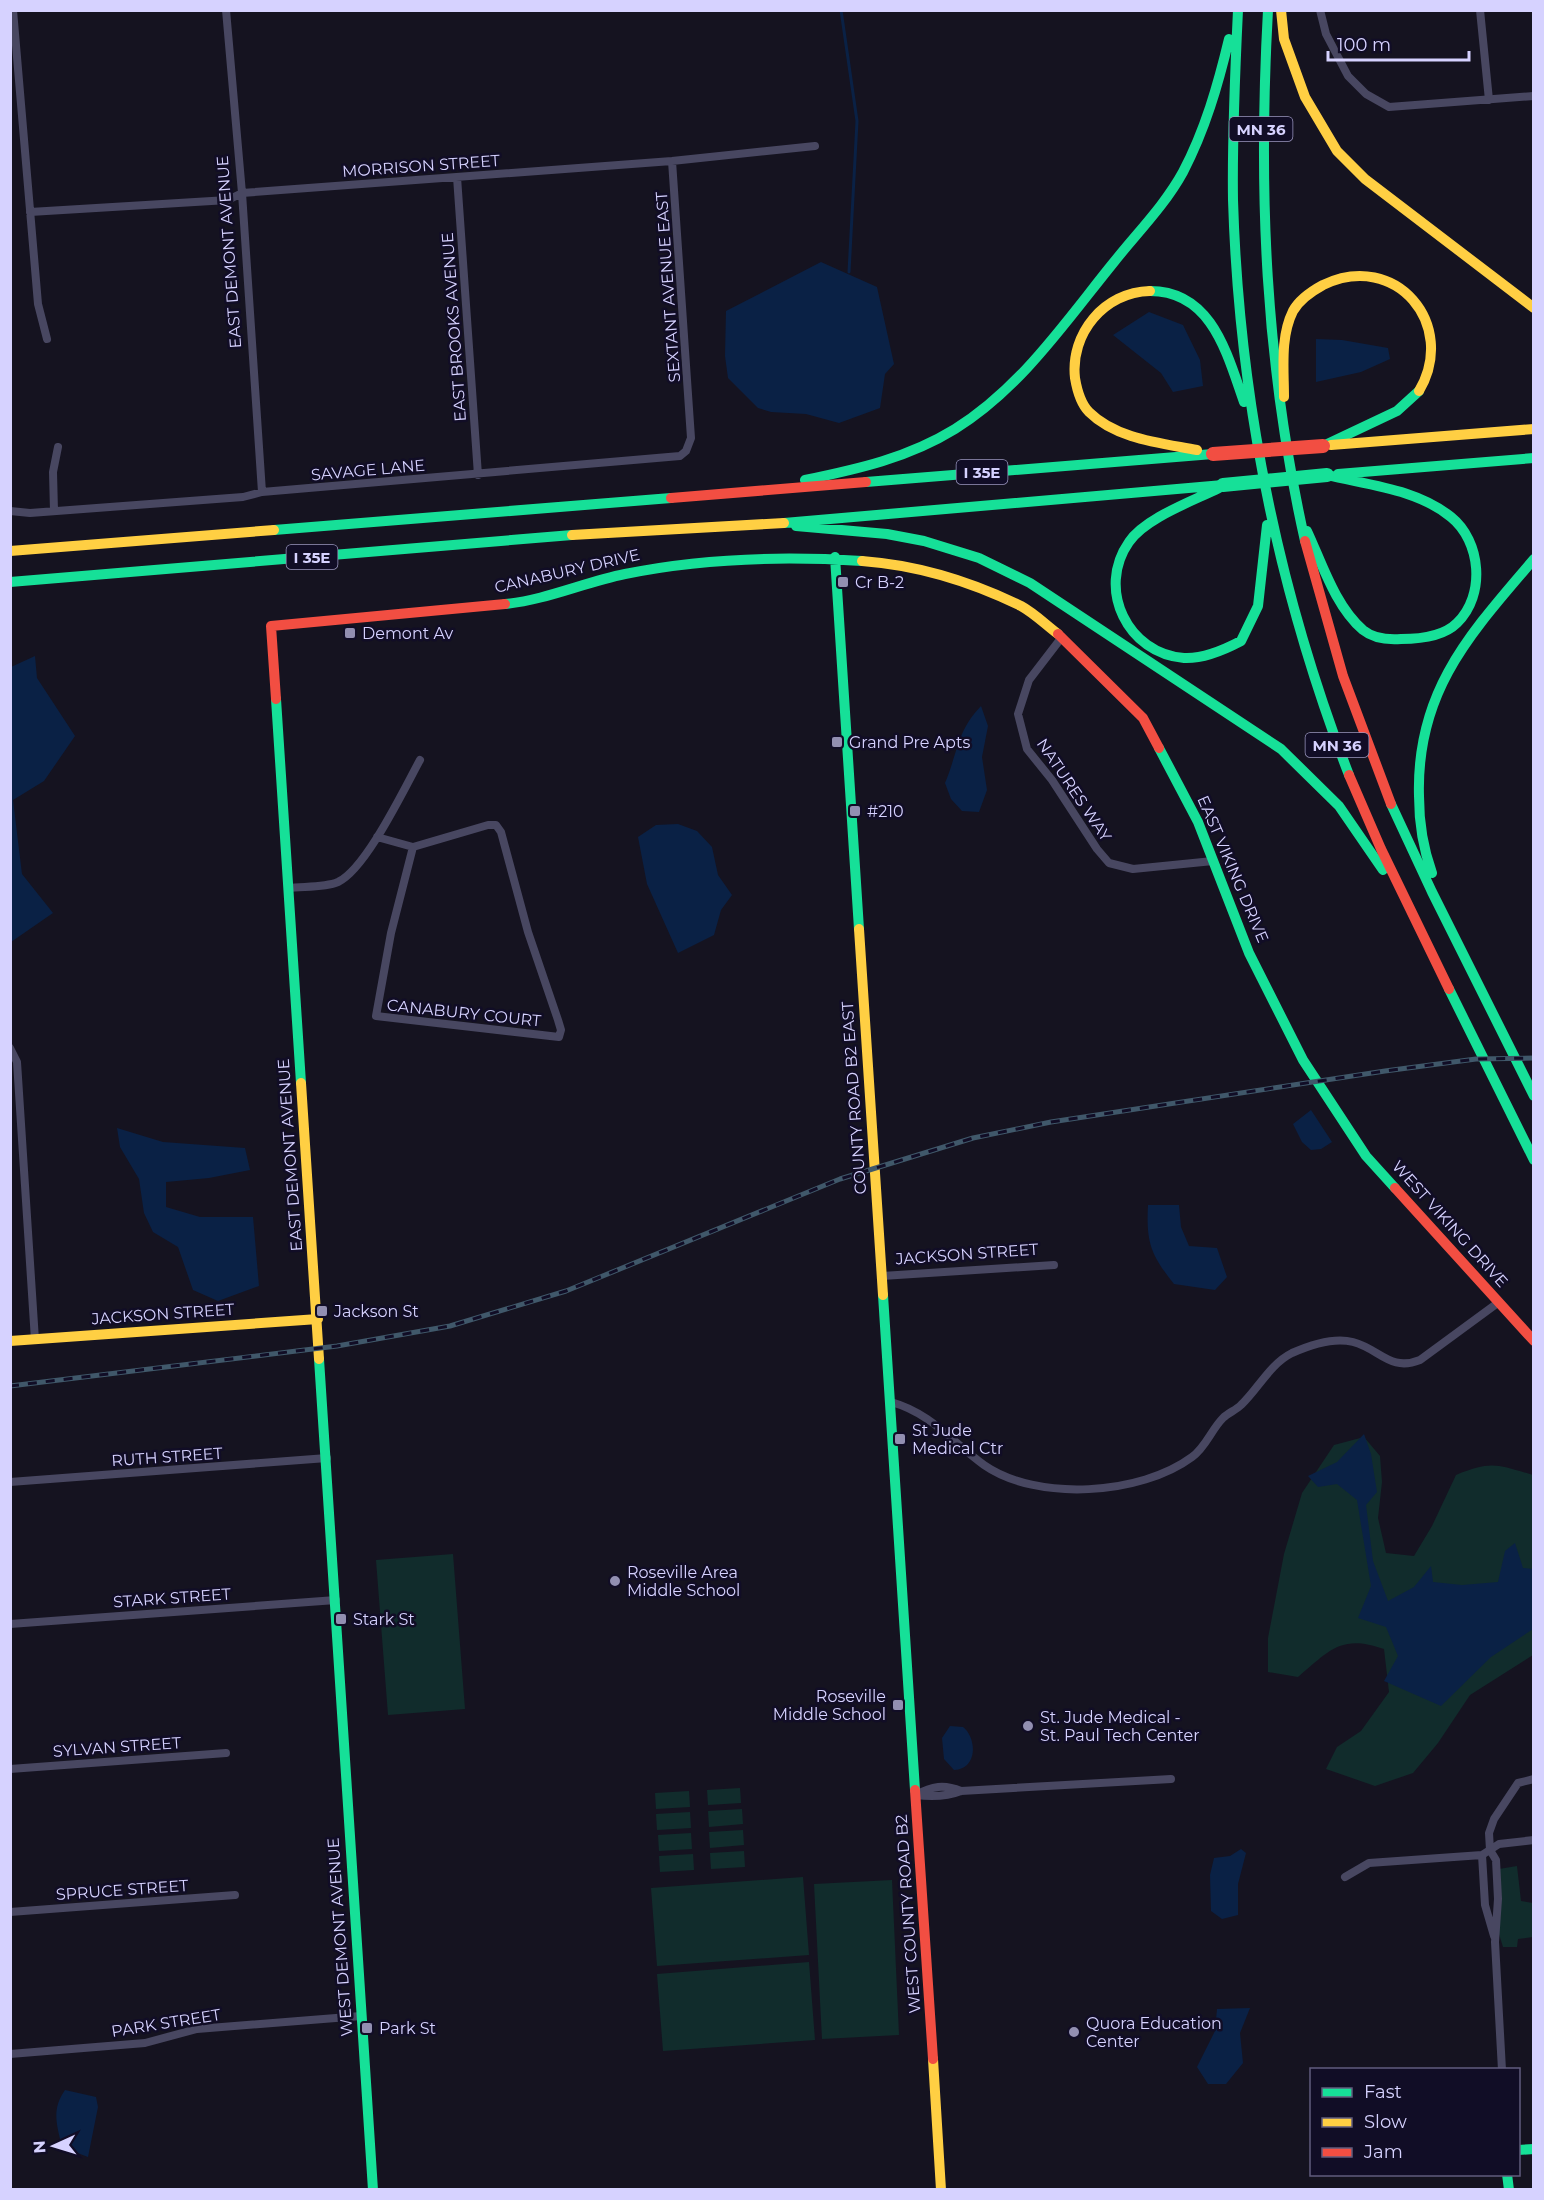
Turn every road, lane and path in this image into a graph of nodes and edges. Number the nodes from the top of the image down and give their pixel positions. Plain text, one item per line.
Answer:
1 (13, 10) edge
2 (225, 10) edge
3 (1237, 10) edge
4 (1268, 10) edge
5 (1281, 10) edge
6 (1320, 10) edge
7 (1480, 10) edge
8 (1533, 96) edge
9 (1489, 100) junction
10 (815, 146) dead end
11 (672, 160) junction
12 (457, 177) junction
13 (242, 193) junction
14 (30, 212) junction
15 (1533, 308) edge
16 (47, 339) dead end
17 (690, 411) joint
18 (1252, 423) junction
19 (1282, 429) junction
20 (1533, 429) edge
21 (1326, 445) junction
22 (58, 447) dead end
23 (1213, 454) junction
24 (1533, 458) edge
25 (478, 475) junction
26 (1331, 475) junction
27 (1220, 486) junction
28 (750, 491) junction
29 (262, 492) junction
30 (10, 511) edge
31 (54, 511) junction
32 (1297, 513) junction
33 (1268, 514) junction
34 (782, 523) junction
35 (10, 550) edge
36 (835, 557) junction
37 (1533, 559) edge
38 (10, 582) edge
39 (271, 627) joint
40 (1062, 637) junction
41 (420, 760) dead end
42 (377, 837) junction
43 (413, 847) junction
44 (1213, 861) junction
45 (288, 888) junction
46 (1458, 942) junction
47 (1438, 965) junction
48 (10, 1048) edge
49 (1533, 1096) edge
50 (1366, 1156) joint
51 (1533, 1160) edge
52 (1054, 1265) dead end
53 (882, 1276) junction
54 (1499, 1302) junction
55 (318, 1319) junction
56 (34, 1340) junction
57 (10, 1341) edge
58 (1533, 1341) edge
59 (891, 1402) junction
60 (327, 1458) junction
61 (10, 1482) edge
62 (336, 1600) junction
63 (10, 1624) edge
64 (906, 1637) joint
65 (341, 1682) joint
66 (226, 1753) dead end
67 (10, 1769) edge
68 (1171, 1779) dead end
69 (1533, 1779) edge
70 (916, 1795) junction
71 (1533, 1840) edge
72 (1490, 1850) junction
73 (1482, 1855) junction
74 (1345, 1876) dead end
75 (235, 1895) dead end
76 (10, 1912) edge
77 (1495, 1942) junction
78 (362, 2016) junction
79 (10, 2054) edge
80 (1502, 2068) edge
81 (373, 2190) edge
82 (941, 2190) edge

1 - 14 street
2 - 13 street, EAST DEMONT AVENUE
3 - 18 main road, MN 36
3 - 28 main road
4 - 19 main road, MN 36
5 - 15 main road
6 - 9 street
7 - 9 street
8 - 9 street
10 - 11 street, MORRISON STREET
11 - 12 street, MORRISON STREET
11 - 17 street, SEXTANT AVENUE EAST
12 - 13 street, MORRISON STREET
12 - 25 street, EAST BROOKS AVENUE
13 - 14 street, MORRISON STREET
13 - 29 street, EAST DEMONT AVENUE
14 - 16 street
17 - 25 street, SAVAGE LANE
18 - 23 main road
18 - 33 main road, MN 36
19 - 21 main road
19 - 32 main road, MN 36
20 - 21 main road, I 35E
21 - 23 main road, I 35E, bridge
22 - 31 street
23 - 28 main road, I 35E
24 - 26 main road, I 35E
25 - 29 street, SAVAGE LANE
26 - 27 main road, I 35E, bridge
26 - 32 main road
27 - 33 main road
27 - 34 main road, I 35E
28 - 35 main road, I 35E
29 - 31 street, SAVAGE LANE
30 - 31 street, SAVAGE LANE
32 - 46 main road, MN 36
33 - 47 main road, MN 36
34 - 38 main road, I 35E
34 - 47 main road
36 - 39 main road, CANABURY DRIVE
36 - 40 main road, EAST VIKING DRIVE
36 - 53 main road, COUNTY ROAD B2 EAST
37 - 46 main road
39 - 45 main road, EAST DEMONT AVENUE
40 - 44 main road, EAST VIKING DRIVE
40 - 44 street, NATURES WAY
41 - 42 street
42 - 43 street
42 - 45 street
43 - 43 street, CANABURY COURT
44 - 50 main road, EAST VIKING DRIVE
45 - 55 main road, EAST DEMONT AVENUE
46 - 49 main road, MN 36
47 - 51 main road, MN 36
48 - 56 street
50 - 54 main road, WEST VIKING DRIVE
52 - 53 street, JACKSON STREET
53 - 59 main road, COUNTY ROAD B2 EAST
54 - 58 main road, WEST VIKING DRIVE
54 - 59 street
55 - 56 main road, JACKSON STREET
55 - 60 main road, EAST DEMONT AVENUE
56 - 57 main road, JACKSON STREET
59 - 64 main road, COUNTY ROAD B2 EAST
60 - 61 street, RUTH STREET
60 - 62 main road, EAST DEMONT AVENUE
62 - 63 street, STARK STREET
62 - 65 main road, EAST DEMONT AVENUE
64 - 70 main road, WEST COUNTY ROAD B2
65 - 78 main road, WEST DEMONT AVENUE
66 - 67 street, SYLVAN STREET
68 - 70 street
69 - 72 street
70 - 82 main road, WEST COUNTY ROAD B2
71 - 72 street
72 - 73 street
72 - 77 street
73 - 74 street
73 - 77 street
75 - 76 street, SPRUCE STREET
77 - 80 street
78 - 79 street, PARK STREET
78 - 81 main road, WEST DEMONT AVENUE

